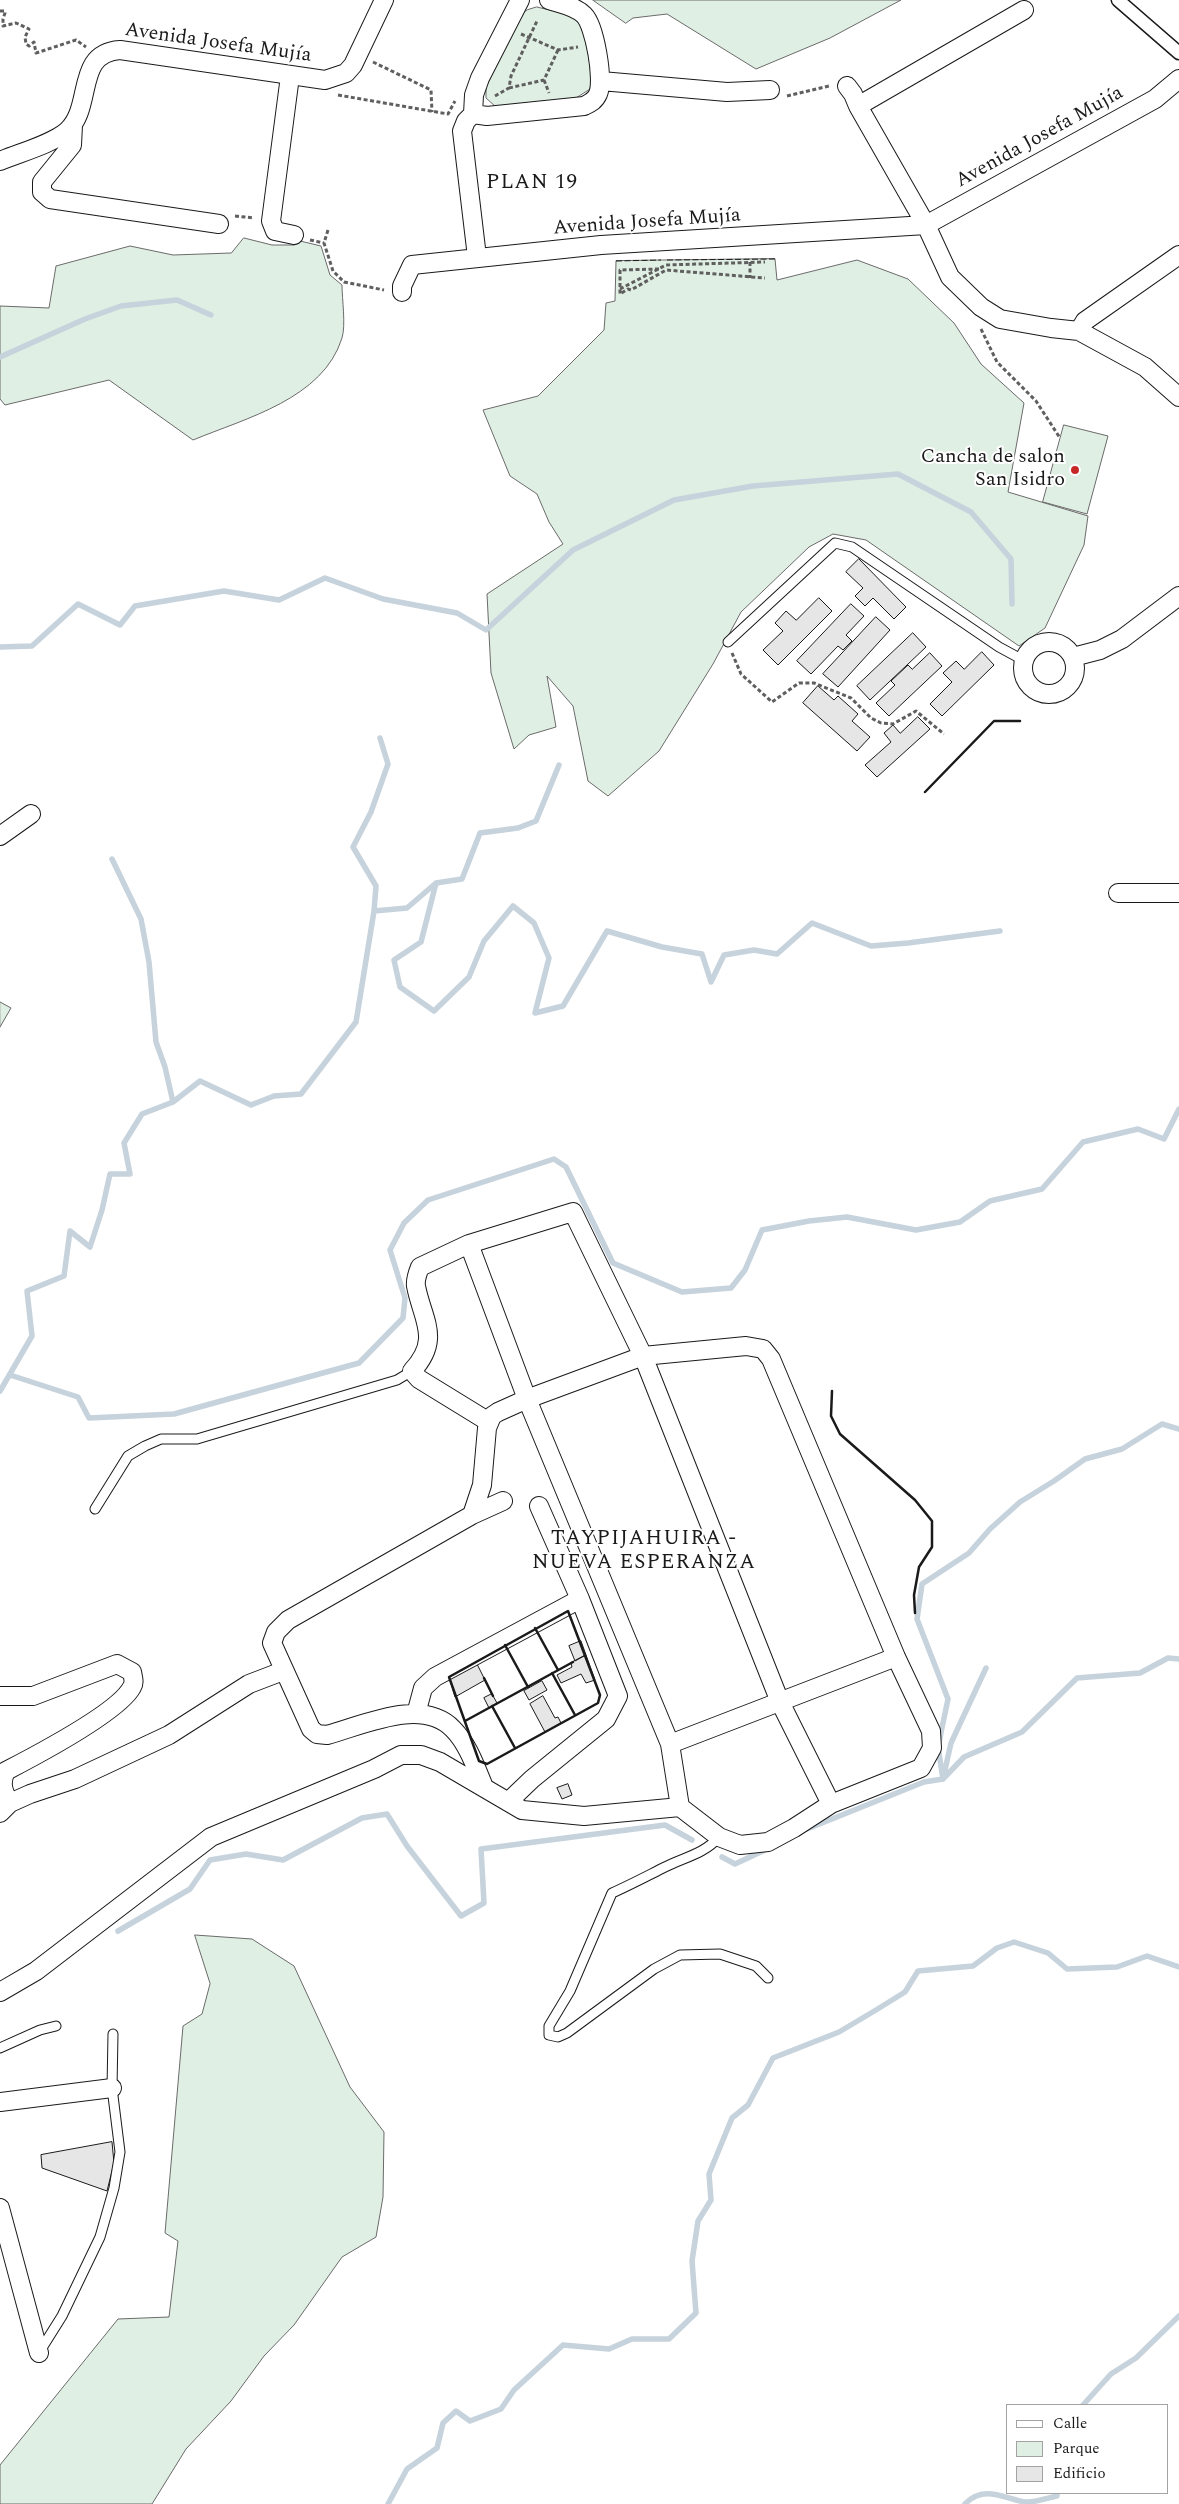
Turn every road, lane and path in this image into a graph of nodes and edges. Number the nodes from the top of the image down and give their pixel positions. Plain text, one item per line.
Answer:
1 (384, 0) edge
2 (520, 0) edge
3 (549, 0) edge
4 (1118, 0) edge
5 (1024, 10) dead end
6 (0, 11) edge
7 (537, 21) dead end
8 (523, 35) dead end
9 (530, 38) junction
10 (584, 46) dead end
11 (558, 50) junction
12 (1179, 53) edge
13 (97, 58) junction
14 (370, 61) dead end
15 (290, 76) junction
16 (1179, 79) edge
17 (544, 80) junction
18 (601, 81) junction
19 (847, 86) joint
20 (509, 88) junction
21 (770, 90) joint
22 (335, 95) dead end
23 (456, 100) dead end
24 (488, 100) dead end
25 (550, 100) dead end
26 (858, 106) junction
27 (432, 112) junction
28 (473, 114) junction
29 (73, 125) junction
30 (0, 161) edge
31 (223, 220) joint
32 (263, 220) dead end
33 (926, 225) junction
34 (328, 230) dead end
35 (294, 235) dead end
36 (1179, 255) edge
37 (476, 257) junction
38 (750, 262) junction
39 (765, 262) dead end
40 (659, 269) junction
41 (750, 278) junction
42 (765, 278) dead end
43 (620, 289) junction
44 (402, 292) joint
45 (981, 307) junction
46 (1079, 331) junction
47 (1179, 397) edge
48 (1060, 438) dead end
49 (1179, 596) edge
50 (728, 642) joint
51 (1072, 656) junction
52 (1023, 660) junction
53 (944, 734) dead end
54 (31, 814) dead end
55 (0, 836) edge
56 (1118, 893) dead end
57 (1179, 893) edge
58 (469, 1244) junction
59 (643, 1356) junction
60 (412, 1371) junction
61 (527, 1399) junction
62 (489, 1422) junction
63 (503, 1501) dead end
64 (539, 1506) dead end
65 (95, 1510) dead end
66 (472, 1515) junction
67 (580, 1599) junction
68 (896, 1657) junction
69 (283, 1671) junction
70 (0, 1696) edge
71 (780, 1702) junction
72 (416, 1714) junction
73 (670, 1744) junction
74 (484, 1787) junction
75 (508, 1802) junction
76 (831, 1804) junction
77 (680, 1807) junction
78 (5, 1808) edge
79 (719, 1837) junction
80 (768, 1978) dead end
81 (0, 1992) edge
82 (56, 2026) dead end
83 (112, 2034) dead end
84 (0, 2048) edge
85 (112, 2088) junction
86 (0, 2102) edge
87 (1, 2217) edge
88 (39, 2353) joint

1 - 15 street, Avenida Josefa Mujía
2 - 28 street
3 - 18 street
4 - 12 street
5 - 26 street
6 - 13 path
7 - 9 path
8 - 9 path
9 - 11 path
9 - 20 path
10 - 11 path
11 - 17 path
13 - 15 street, Avenida Josefa Mujía
13 - 29 street
14 - 27 path
15 - 35 street
16 - 33 street, Avenida Josefa Mujía
17 - 20 path
17 - 25 path
18 - 21 street
18 - 28 street
19 - 21 path
19 - 26 street
20 - 24 path
22 - 27 path
23 - 27 path
26 - 33 street
28 - 37 street
29 - 30 street
29 - 31 street
31 - 32 path
33 - 37 street, Avenida Josefa Mujía
33 - 45 street
34 - 44 path
36 - 46 street
37 - 44 street, Avenida Josefa Mujía
38 - 39 path
38 - 40 path
38 - 41 path
40 - 43 path
40 - 43 path
41 - 42 path
41 - 43 path
45 - 46 street
45 - 48 path
46 - 47 street
49 - 51 street
50 - 52 lane
50 - 53 path
51 - 52 street
51 - 52 street
54 - 55 street
56 - 57 street
58 - 59 street
58 - 60 street
58 - 61 street
59 - 61 street
59 - 68 street
59 - 71 street
60 - 62 street
60 - 65 lane
61 - 62 street
61 - 73 street
62 - 66 street
63 - 66 street
64 - 67 street
66 - 69 street
67 - 72 street
67 - 75 street
68 - 71 street
68 - 76 street
69 - 72 street
69 - 78 street
70 - 78 street
71 - 73 street
71 - 76 street
72 - 74 street
73 - 77 street
74 - 75 street
74 - 81 street
75 - 77 street
76 - 79 street
77 - 79 street
79 - 80 lane
82 - 84 lane
83 - 85 lane
85 - 86 street
85 - 88 lane
87 - 88 street

